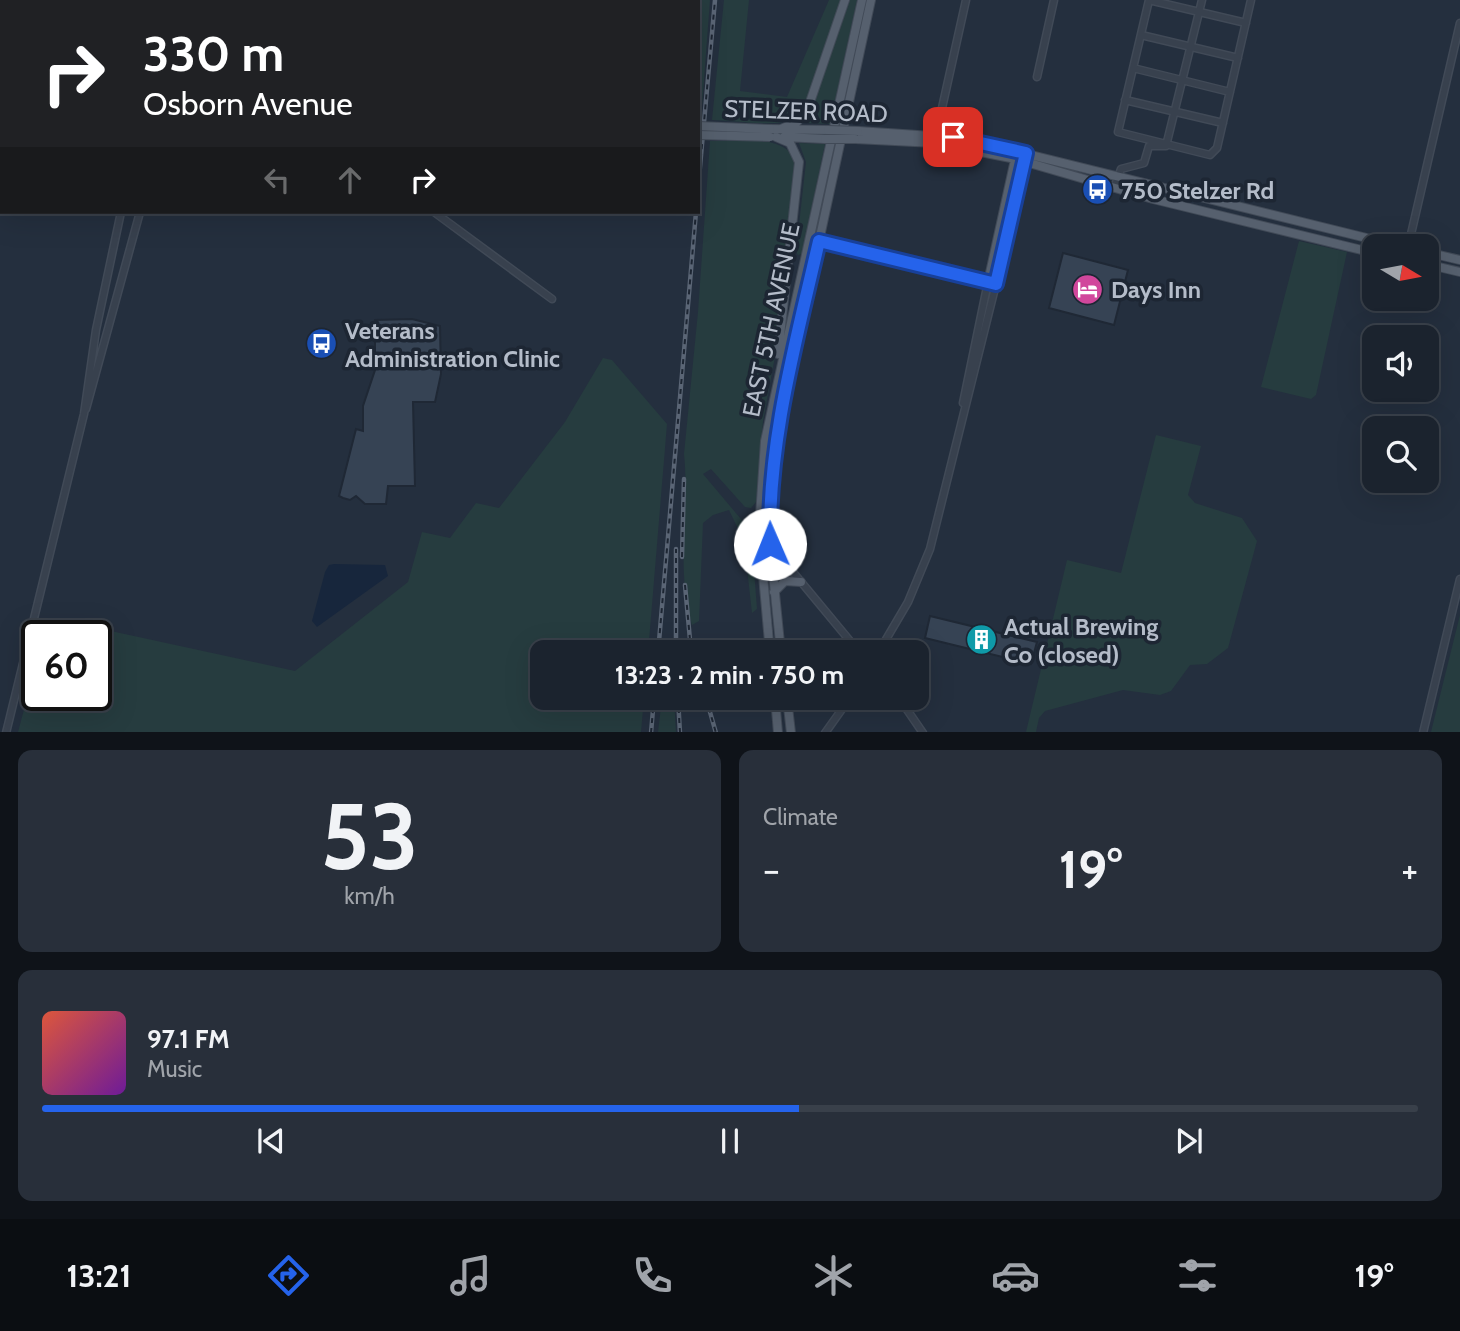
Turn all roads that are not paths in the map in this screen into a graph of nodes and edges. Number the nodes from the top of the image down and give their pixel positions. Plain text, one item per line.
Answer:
1 (845, 0) edge
2 (862, 0) edge
3 (871, 0) edge
4 (966, 0) edge
5 (1054, 0) edge
6 (1149, 0) edge
7 (1202, 0) edge
8 (1251, 0) edge
9 (1199, 12) junction
10 (1247, 23) junction
11 (1460, 23) edge
12 (1141, 35) junction
13 (1190, 47) junction
14 (1238, 58) junction
15 (1133, 68) junction
16 (1037, 77) dead end
17 (1182, 79) junction
18 (1230, 92) junction
19 (1125, 100) junction
20 (1174, 111) junction
21 (1223, 123) junction
22 (700, 126) edge
23 (781, 129) junction
24 (772, 134) junction
25 (827, 134) junction
26 (700, 135) edge
27 (857, 135) junction
28 (936, 135) junction
29 (1166, 144) junction
30 (1021, 156) junction
31 (1045, 167) junction
32 (1117, 177) junction
33 (1114, 188) junction
34 (1016, 196) junction
35 (121, 214) edge
36 (139, 214) edge
37 (437, 214) edge
38 (1408, 234) edge
39 (1362, 237) edge
40 (809, 238) junction
41 (819, 241) junction
42 (1362, 250) edge
43 (1439, 255) edge
44 (1460, 260) edge
45 (1439, 267) edge
46 (1460, 272) edge
47 (992, 283) junction
48 (552, 299) dead end
49 (771, 409) junction
50 (84, 414) junction
51 (759, 531) junction
52 (770, 544) junction
53 (1460, 579) edge
54 (801, 582) junction
55 (774, 592) junction
56 (769, 640) edge
57 (780, 640) edge
58 (849, 640) edge
59 (886, 640) edge
60 (776, 710) edge
61 (788, 710) edge
62 (843, 710) edge
63 (907, 710) edge
64 (841, 714) junction
65 (6, 732) edge
66 (778, 732) edge
67 (790, 732) edge
68 (826, 732) edge
69 (832, 732) edge
70 (922, 732) edge
71 (1423, 732) edge

1 - 23 main road
2 - 40 main road, EAST 5TH AVENUE
3 - 41 main road, EAST 5TH AVENUE
4 - 28 street
5 - 16 street
6 - 9 street
6 - 12 street
7 - 9 street
8 - 10 street
9 - 10 street
9 - 13 street
10 - 14 street
11 - 38 street
12 - 13 street
12 - 15 street
13 - 14 street
13 - 17 street
14 - 18 street
15 - 17 street
15 - 19 street
17 - 18 street
17 - 20 street
18 - 21 street
19 - 20 street
19 - 29 street
20 - 21 street
20 - 29 street
21 - 29 street
22 - 24 main road, STELZER ROAD, bridge
23 - 24 main road, STELZER ROAD
23 - 25 main road, STELZER ROAD
24 - 25 main road, STELZER ROAD
24 - 26 main road, STELZER ROAD, bridge
24 - 49 main road
25 - 27 main road, STELZER ROAD, bridge
27 - 28 main road, STELZER ROAD
27 - 30 main road, STELZER ROAD
28 - 30 main road, STELZER ROAD
29 - 32 street
30 - 31 main road, STELZER ROAD
30 - 32 main road, STELZER ROAD
30 - 34 main road
30 - 47 main road
31 - 33 main road, STELZER ROAD
31 - 34 main road
32 - 33 street
32 - 39 main road, STELZER ROAD
33 - 42 main road, STELZER ROAD
34 - 47 main road
35 - 50 street
36 - 50 street
37 - 48 street
40 - 41 main road
40 - 49 main road, EAST 5TH AVENUE
41 - 47 main road
41 - 52 main road, EAST 5TH AVENUE
43 - 44 main road
45 - 46 main road
47 - 59 street
49 - 51 main road, EAST 5TH AVENUE
50 - 65 street
51 - 52 street
51 - 56 main road, EAST 5TH AVENUE
52 - 54 street
52 - 55 main road, EAST 5TH AVENUE
53 - 71 street
54 - 55 main road
54 - 58 street
55 - 57 main road, EAST 5TH AVENUE
60 - 66 main road
61 - 67 main road
62 - 64 street
63 - 70 street
64 - 68 street
64 - 69 street

